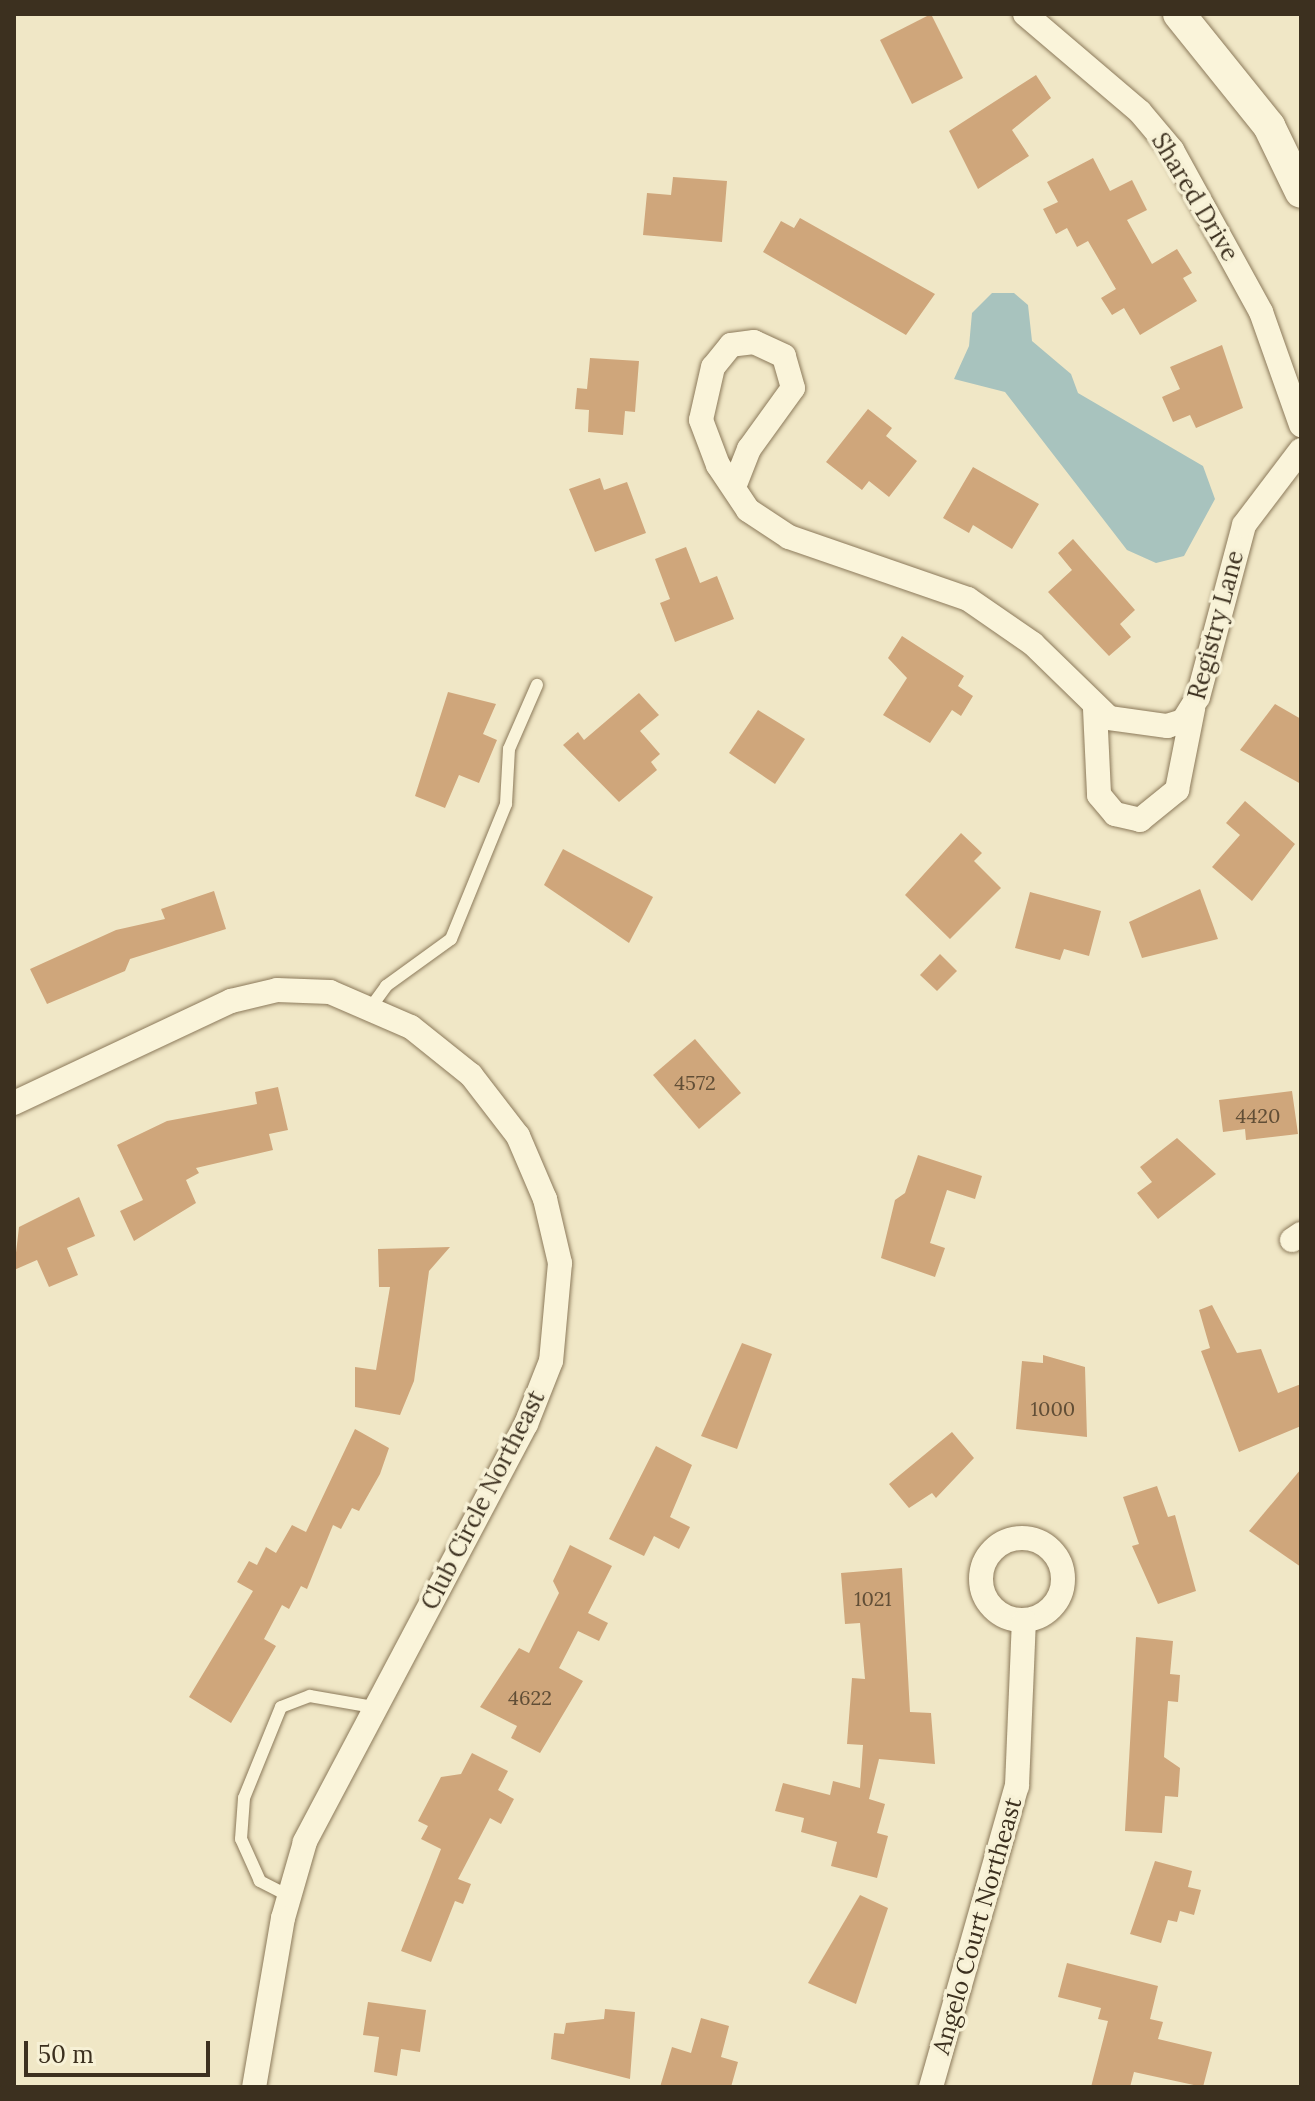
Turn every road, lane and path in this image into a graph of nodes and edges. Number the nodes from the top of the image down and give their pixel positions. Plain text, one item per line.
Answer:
1 (1025, 14) edge
2 (1193, 20) edge
3 (1301, 192) edge
4 (1301, 425) edge
5 (1301, 450) edge
6 (734, 487) junction
7 (537, 685) dead end
8 (1095, 709) junction
9 (1193, 709) junction
10 (371, 1007) junction
11 (14, 1103) edge
12 (1024, 1621) dead end
13 (373, 1707) junction
14 (289, 1896) junction
15 (254, 2087) edge
16 (931, 2087) edge

1 - 4 street, Shared Drive
2 - 3 main road
5 - 9 street, Registry Lane
6 - 6 street, Registry Lane
6 - 8 street, Registry Lane
7 - 10 lane
8 - 9 street, Registry Lane
8 - 9 street
10 - 11 street, Club Circle Northeast
10 - 13 street, Club Circle Northeast
12 - 16 street, Angelo Court Northeast
13 - 14 street, Club Circle Northeast
13 - 14 lane
14 - 15 street, Club Circle Northeast

